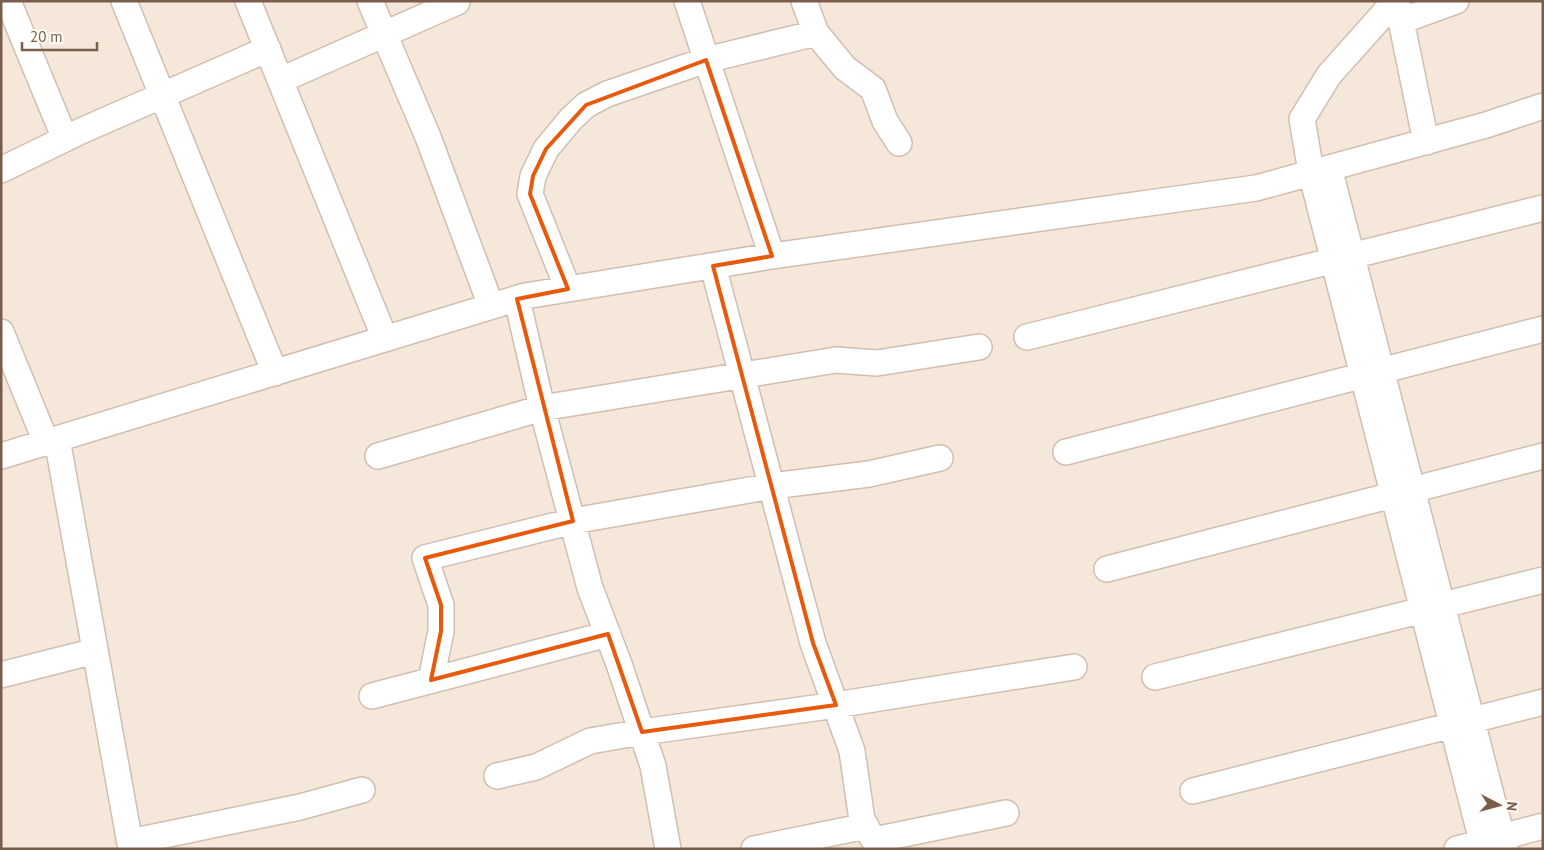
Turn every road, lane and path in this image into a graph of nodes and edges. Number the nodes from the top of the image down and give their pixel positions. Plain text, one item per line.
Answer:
1 (8, 1) edge
2 (124, 1) edge
3 (248, 1) edge
4 (370, 1) edge
5 (687, 1) edge
6 (804, 1) edge
7 (1456, 1) edge
8 (457, 2) edge
9 (1397, 8) edge
10 (816, 33) junction
11 (383, 34) junction
12 (268, 48) junction
13 (706, 60) junction
14 (281, 80) junction
15 (162, 95) junction
16 (1543, 106) edge
17 (65, 139) junction
18 (1426, 142) junction
19 (899, 143) dead end
20 (1, 170) edge
21 (1320, 170) junction
22 (1543, 208) edge
23 (772, 256) junction
24 (1343, 259) junction
25 (714, 266) junction
26 (568, 289) junction
27 (517, 299) junction
28 (491, 306) junction
29 (1543, 329) edge
30 (1, 332) edge
31 (1027, 338) dead end
32 (385, 339) junction
33 (979, 347) dead end
34 (275, 373) junction
35 (1372, 373) junction
36 (743, 376) junction
37 (542, 408) junction
38 (51, 441) junction
39 (1066, 452) dead end
40 (1, 456) edge
41 (378, 456) dead end
42 (1543, 456) edge
43 (940, 458) dead end
44 (772, 486) junction
45 (1403, 492) junction
46 (573, 521) junction
47 (1107, 569) dead end
48 (1543, 580) edge
49 (1433, 607) junction
50 (608, 634) junction
51 (95, 651) junction
52 (1074, 667) dead end
53 (1, 675) edge
54 (1155, 677) dead end
55 (430, 680) junction
56 (372, 696) dead end
57 (1543, 702) edge
58 (836, 705) junction
59 (1462, 723) junction
60 (642, 732) junction
61 (497, 776) dead end
62 (362, 790) dead end
63 (1193, 791) dead end
64 (1006, 813) dead end
65 (1543, 826) edge
66 (873, 838) edge
67 (1493, 844) edge
68 (131, 845) edge
69 (668, 849) edge
70 (754, 849) edge
71 (1457, 849) edge

1 - 17 street
2 - 15 street
3 - 12 street
4 - 11 street
5 - 13 street
6 - 10 street
7 - 9 street
8 - 11 street
9 - 18 street
9 - 21 street
10 - 13 street
10 - 19 street
11 - 14 street
11 - 28 street
12 - 14 street
12 - 15 street
13 - 23 street
13 - 26 street
14 - 32 street
15 - 17 street
15 - 34 street
16 - 18 street
17 - 20 street
18 - 21 street
21 - 23 street
21 - 24 street
22 - 24 street
23 - 25 street
24 - 31 street
24 - 35 street
25 - 26 street
25 - 36 street
26 - 27 street
27 - 28 street
27 - 37 street
28 - 32 street
29 - 35 street
30 - 38 street
32 - 34 street
33 - 36 street
34 - 38 street
35 - 39 street
35 - 45 street
36 - 37 street
36 - 44 street
37 - 41 street
37 - 46 street
38 - 40 street
38 - 51 street
42 - 45 street
43 - 44 street
44 - 46 street
44 - 58 street
45 - 47 street
45 - 49 street
46 - 50 street
46 - 55 street
48 - 49 street
49 - 54 street
49 - 59 street
50 - 55 street
50 - 60 street
51 - 53 street
51 - 68 street
52 - 58 street
55 - 56 street
57 - 59 street
58 - 60 street
58 - 66 street
59 - 63 street
59 - 67 street
60 - 61 street
60 - 69 street
62 - 68 street
64 - 66 street
65 - 67 street
66 - 70 street
67 - 71 street

